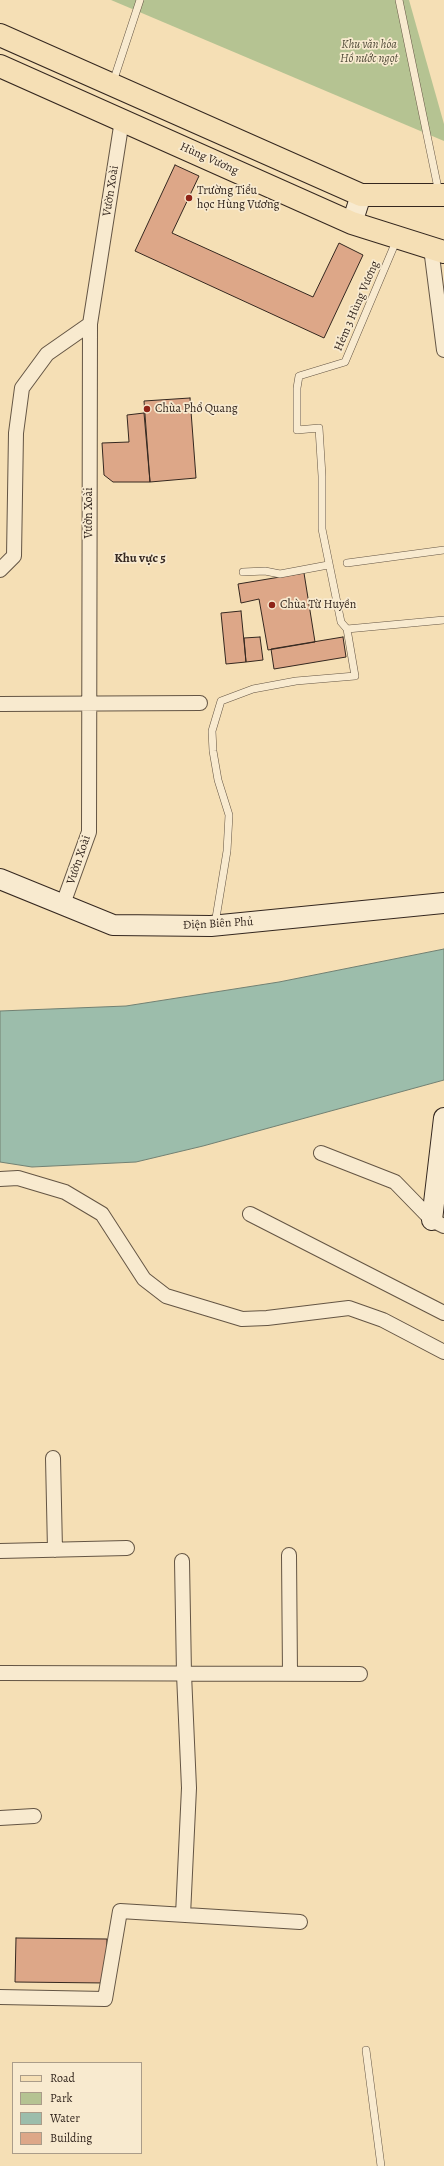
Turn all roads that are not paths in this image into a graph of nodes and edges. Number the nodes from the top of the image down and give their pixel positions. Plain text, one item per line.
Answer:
1 (140, 0) edge
2 (399, 0) edge
3 (0, 35) edge
4 (0, 66) edge
5 (112, 84) junction
6 (122, 120) junction
7 (361, 195) junction
8 (442, 195) edge
9 (352, 222) junction
10 (398, 237) junction
11 (437, 250) edge
12 (90, 324) junction
13 (444, 350) edge
14 (444, 550) edge
15 (347, 563) dead end
16 (328, 565) junction
17 (0, 570) edge
18 (243, 572) dead end
19 (444, 620) edge
20 (347, 629) junction
21 (89, 702) junction
22 (200, 703) dead end
23 (0, 704) edge
24 (0, 879) edge
25 (444, 903) edge
26 (63, 904) junction
27 (215, 926) junction
28 (444, 1118) edge
29 (321, 1153) dead end
30 (0, 1179) edge
31 (250, 1214) dead end
32 (438, 1223) edge
33 (444, 1313) edge
34 (444, 1352) edge
35 (53, 1458) dead end
36 (126, 1548) dead end
37 (55, 1550) junction
38 (0, 1551) edge
39 (289, 1555) dead end
40 (182, 1561) dead end
41 (0, 1673) edge
42 (184, 1674) junction
43 (290, 1674) junction
44 (360, 1674) dead end
45 (34, 1816) dead end
46 (0, 1818) edge
47 (183, 1915) junction
48 (300, 1922) dead end
49 (0, 1997) edge
50 (366, 2050) dead end
51 (381, 2166) edge

1 - 5 lane
2 - 8 lane
3 - 5 main road
4 - 6 main road, Hùng Vương
5 - 7 main road
6 - 9 main road, Hùng Vương
6 - 12 street, Vườn Xoài
7 - 8 main road
7 - 9 street
9 - 10 main road, Hùng Vương
10 - 11 main road, Hùng Vương
10 - 16 lane, Hẻm 3 Hùng Vương
11 - 13 street
12 - 17 street
12 - 21 street, Vườn Xoài
14 - 15 lane
16 - 18 lane
16 - 20 lane, Hẻm 3 Hùng Vương
19 - 20 lane
20 - 27 lane, Hẻm 3 Hùng Vương
21 - 22 street
21 - 23 street
21 - 26 street, Vườn Xoài
24 - 26 street, Điện Biên Phủ
25 - 27 street, Điện Biên Phủ
26 - 27 street, Điện Biên Phủ
28 - 32 street
29 - 32 street
30 - 34 street
31 - 33 street
35 - 37 street
36 - 37 street
37 - 38 street
39 - 43 street
40 - 42 street
41 - 42 street
42 - 43 street
42 - 47 street
43 - 44 street
45 - 46 street
47 - 48 street
47 - 49 street
50 - 51 lane

